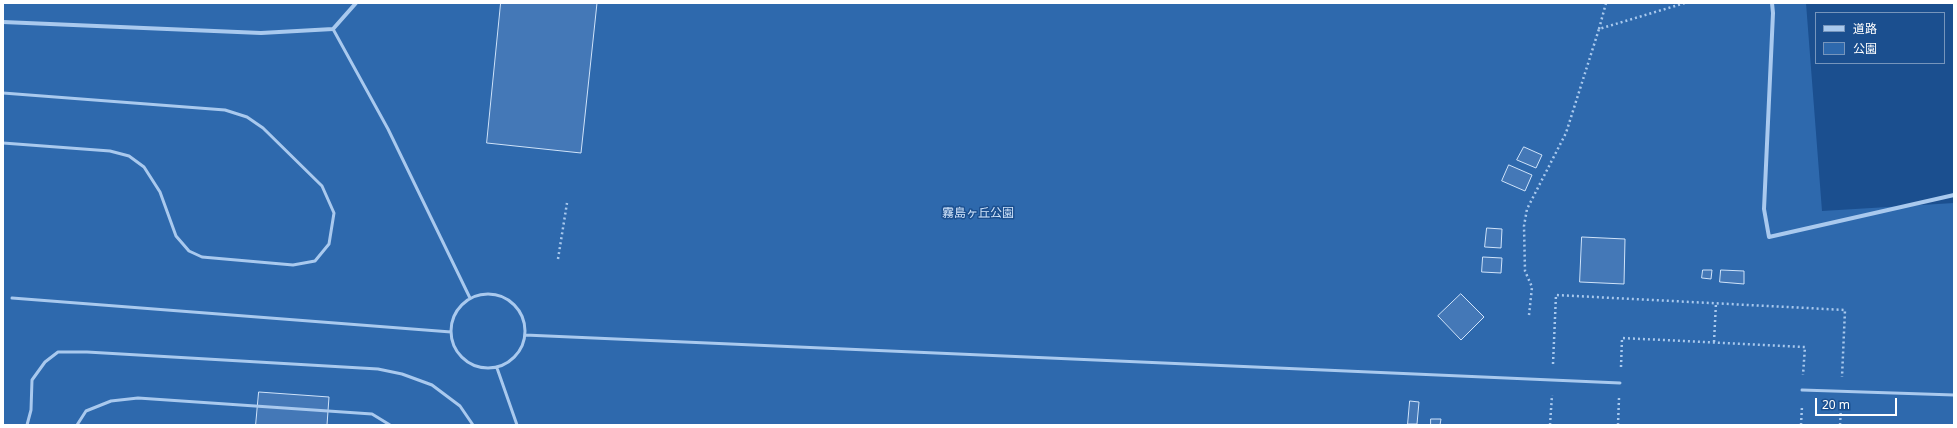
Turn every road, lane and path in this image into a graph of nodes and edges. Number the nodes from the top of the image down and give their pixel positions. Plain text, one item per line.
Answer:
1 (356, 3) edge
2 (1606, 3) edge
3 (1685, 3) edge
4 (1772, 3) edge
5 (3, 22) edge
6 (333, 29) junction
7 (1599, 29) junction
8 (3, 93) edge
9 (3, 143) edge
10 (1954, 196) edge
11 (567, 203) dead end
12 (558, 259) dead end
13 (12, 298) dead end
14 (470, 298) junction
15 (1716, 303) junction
16 (1529, 315) dead end
17 (451, 332) junction
18 (525, 335) junction
19 (1714, 342) junction
20 (1805, 347) dead end
21 (497, 368) junction
22 (1552, 381) junction
23 (1620, 383) junction
24 (1802, 390) dead end
25 (1841, 391) junction
26 (1954, 395) edge
27 (27, 425) edge
28 (77, 425) edge
29 (390, 425) edge
30 (473, 425) edge
31 (517, 425) edge
32 (1550, 425) edge
33 (1618, 425) edge
34 (1840, 425) edge

1 - 6 street
2 - 7 path
3 - 7 path
4 - 10 street
5 - 6 street
6 - 14 lane
7 - 16 path
8 - 9 lane
11 - 12 path
13 - 17 lane
14 - 17 lane
14 - 18 lane
15 - 19 path
15 - 22 path
15 - 25 path
17 - 21 lane
18 - 21 lane
18 - 22 lane
19 - 20 path
19 - 23 path
21 - 31 lane
22 - 23 lane
22 - 32 path
23 - 33 path
24 - 25 lane
25 - 26 lane
25 - 34 path
27 - 30 lane
28 - 29 lane

